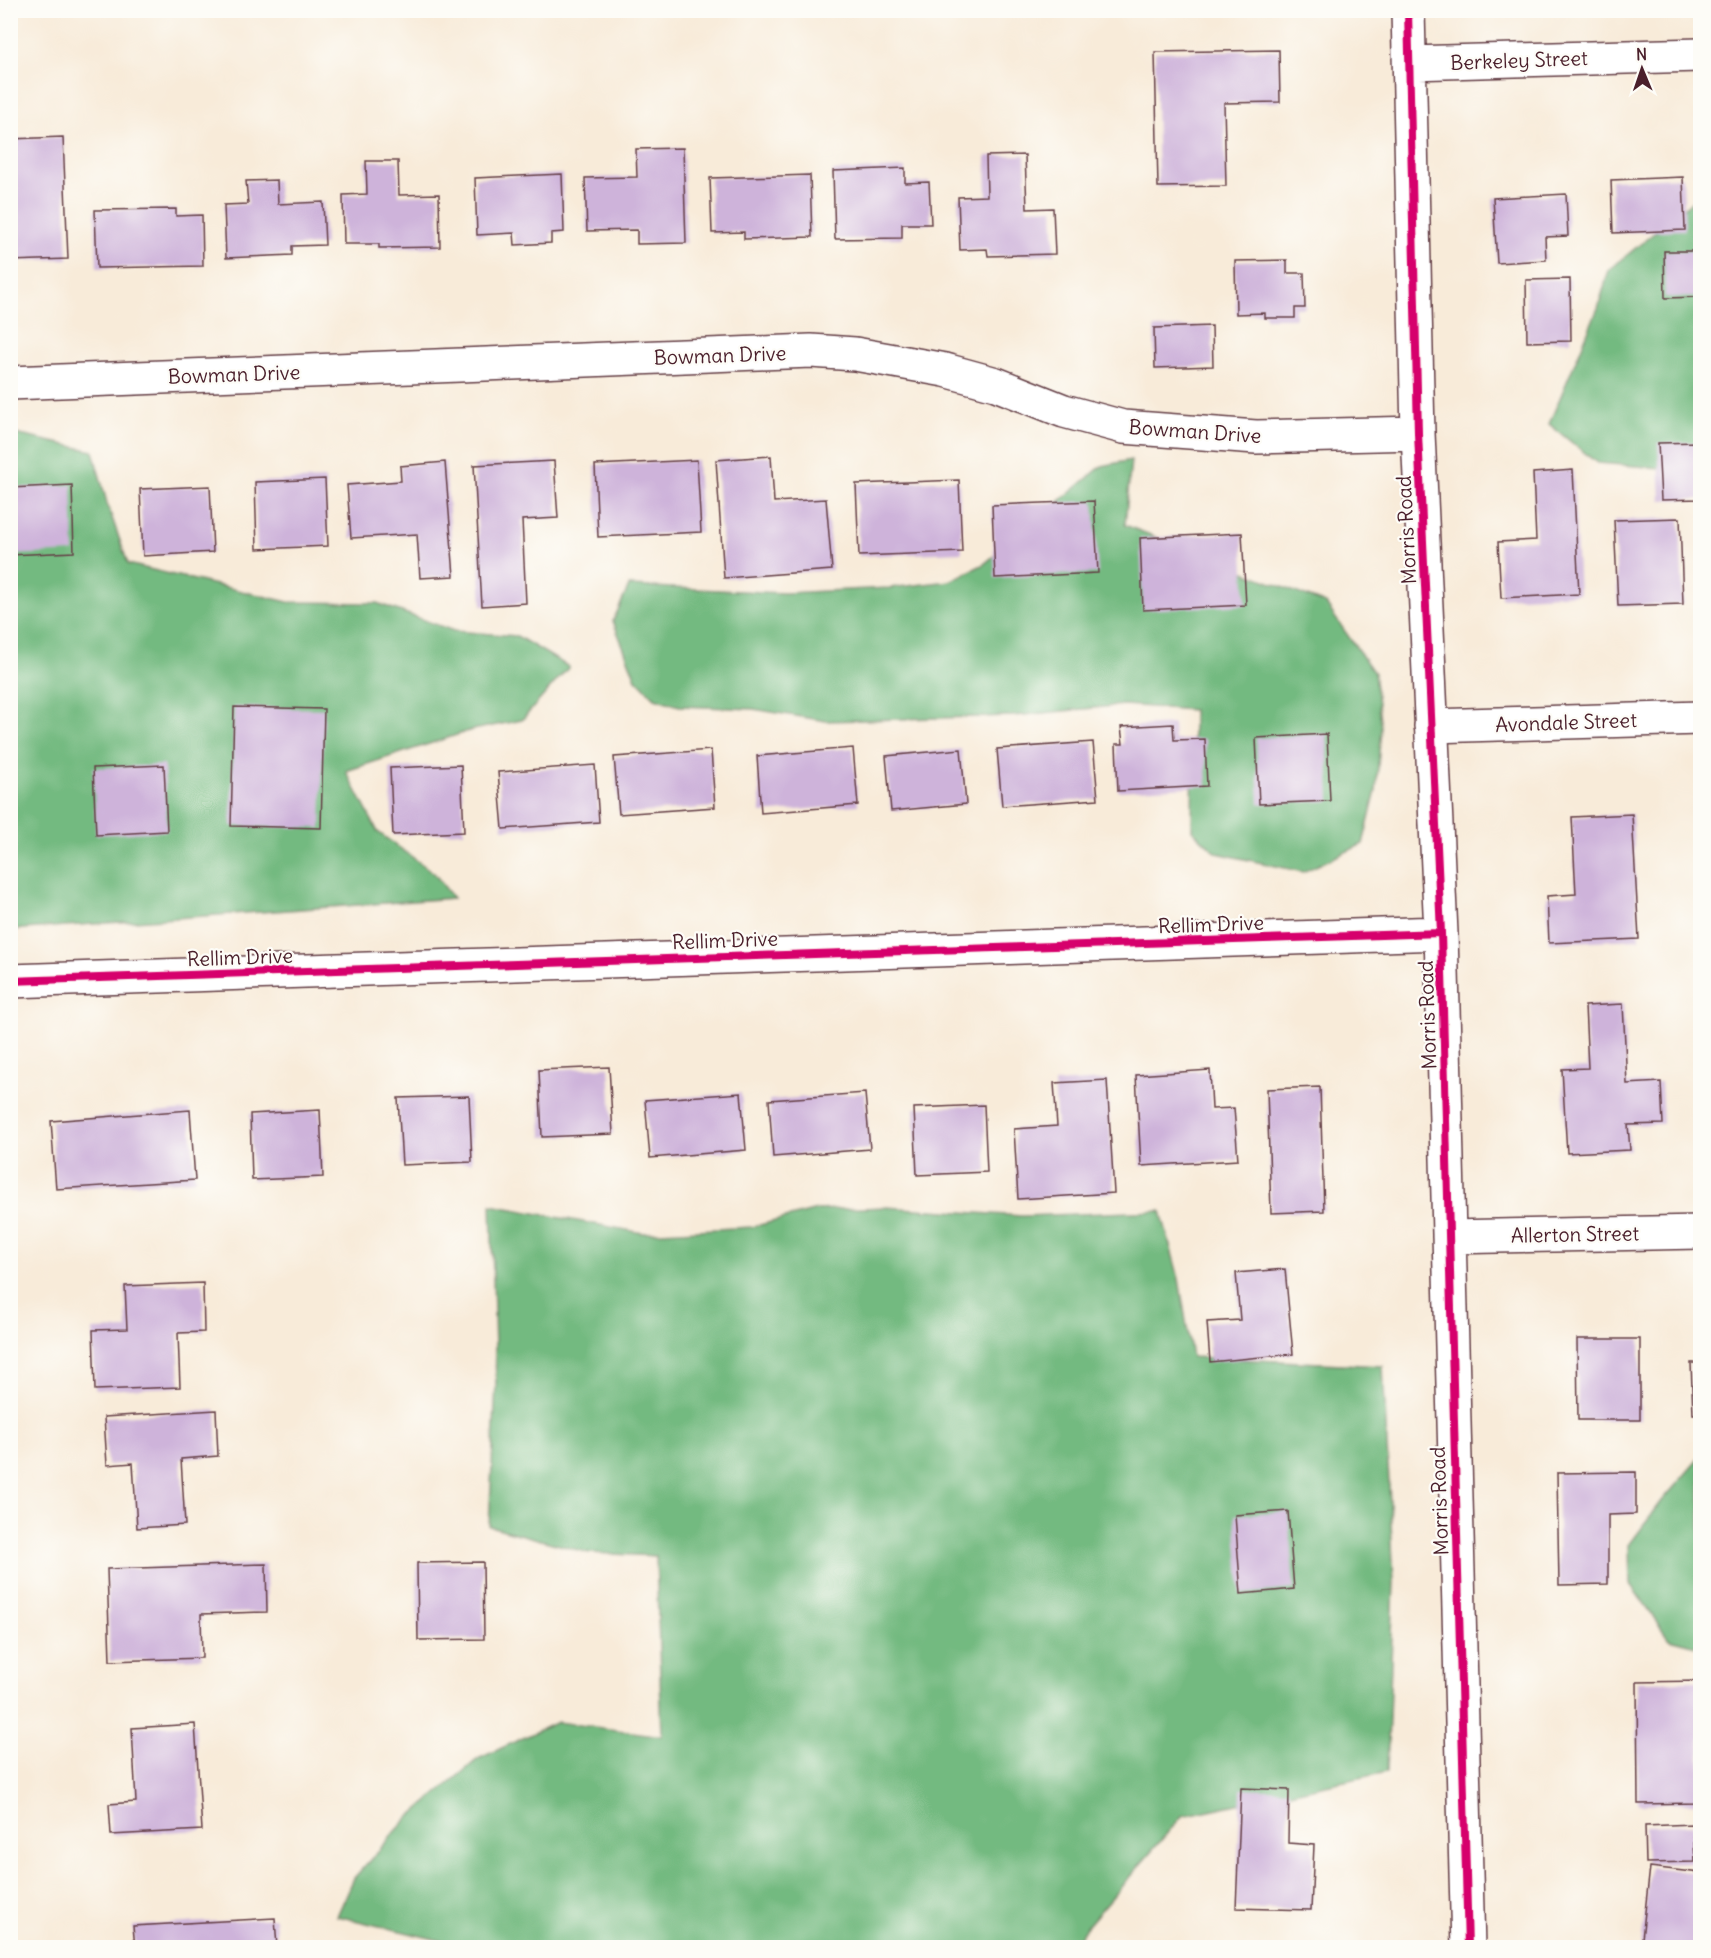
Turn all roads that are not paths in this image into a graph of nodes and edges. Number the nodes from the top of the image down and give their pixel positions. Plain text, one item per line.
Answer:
1 (1408, 10) edge
2 (1701, 55) edge
3 (1410, 63) junction
4 (10, 383) edge
5 (1418, 433) junction
6 (1701, 718) edge
7 (1431, 726) junction
8 (1441, 933) junction
9 (10, 981) edge
10 (1701, 1232) edge
11 (1449, 1237) junction
12 (1468, 1947) edge

1 - 3 street, Morris Road
2 - 3 street, Berkeley Street
3 - 5 street, Morris Road
4 - 5 street, Bowman Drive
5 - 7 street, Morris Road
6 - 7 street, Avondale Street
7 - 8 street, Morris Road
8 - 9 street, Rellim Drive
8 - 11 street, Morris Road
10 - 11 street, Allerton Street
11 - 12 street, Morris Road

